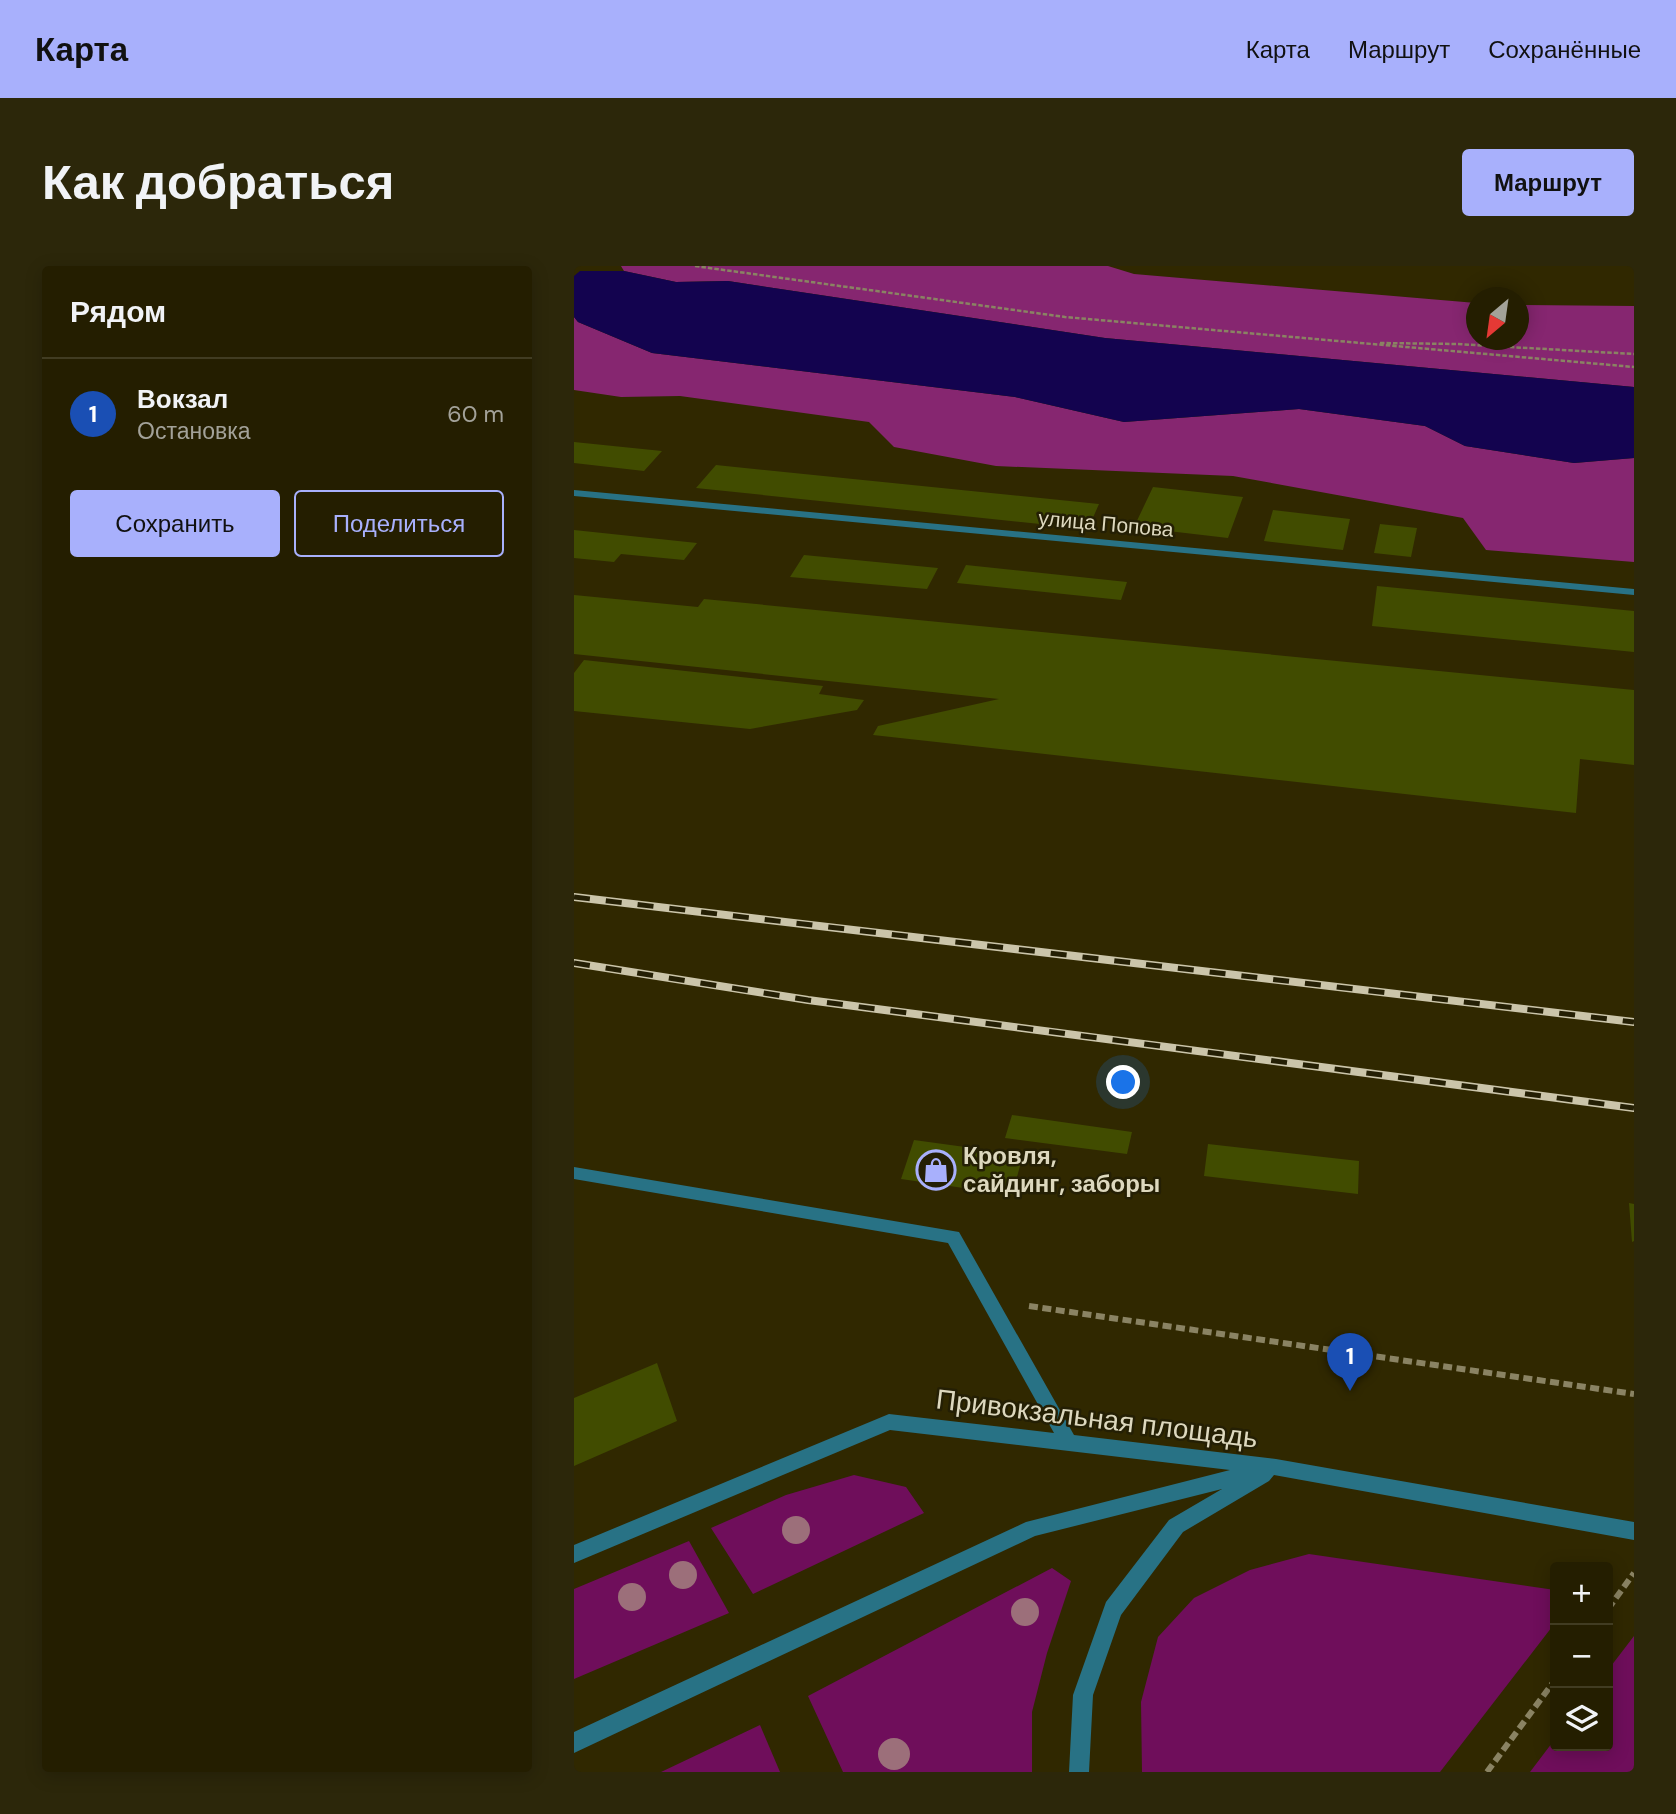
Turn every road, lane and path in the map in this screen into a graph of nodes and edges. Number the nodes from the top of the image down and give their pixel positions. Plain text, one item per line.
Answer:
1 (695, 266) edge
2 (1347, 343) junction
3 (1634, 354) edge
4 (1634, 367) edge
5 (574, 493) edge
6 (1634, 592) edge
7 (574, 1173) edge
8 (988, 1300) junction
9 (1634, 1394) edge
10 (1069, 1443) junction
11 (1276, 1467) junction
12 (1634, 1531) edge
13 (574, 1554) edge
14 (1634, 1573) edge
15 (1613, 1602) edge
16 (1550, 1687) edge
17 (574, 1743) edge
18 (1079, 1772) edge
19 (1487, 1772) edge

1 - 2 path
2 - 3 path
2 - 4 path
5 - 6 street, улица Попова
7 - 8 street
8 - 9 path
8 - 10 street
10 - 11 street, Привокзальная площадь
10 - 13 street, Привокзальная площадь
11 - 12 street, Привокзальная площадь
11 - 17 street
11 - 18 street
14 - 15 path
16 - 19 path

